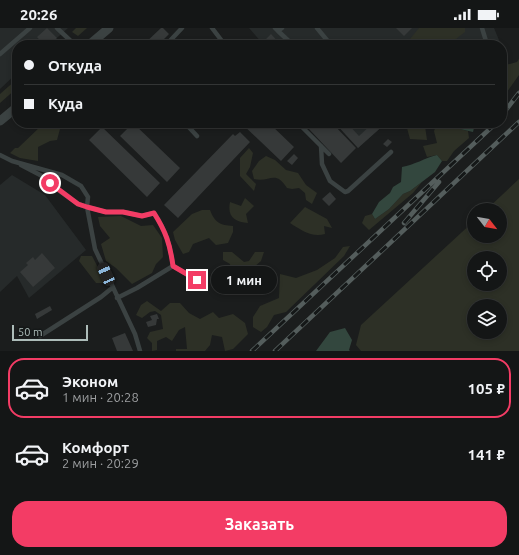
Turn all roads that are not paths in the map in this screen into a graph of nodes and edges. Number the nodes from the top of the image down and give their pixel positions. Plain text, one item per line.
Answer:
1 (30, 28) edge
2 (57, 28) edge
3 (109, 28) edge
4 (182, 28) edge
5 (212, 28) edge
6 (316, 28) edge
7 (482, 28) edge
8 (278, 29) edge
9 (16, 40) edge
10 (70, 40) edge
11 (95, 40) edge
12 (171, 40) edge
13 (222, 40) edge
14 (288, 40) edge
15 (327, 40) edge
16 (486, 40) edge
17 (12, 44) edge
18 (0, 54) edge
19 (12, 111) edge
20 (0, 121) edge
21 (190, 128) edge
22 (303, 128) edge
23 (197, 136) dead end
24 (321, 146) junction
25 (391, 152) dead end
26 (329, 154) dead end
27 (0, 155) edge
28 (12, 161) junction
29 (87, 207) junction
30 (173, 266) junction
31 (197, 280) dead end
32 (112, 288) junction
33 (117, 298) junction
34 (40, 336) dead end
35 (140, 351) edge

1 - 9 lane
2 - 10 lane
3 - 11 street
4 - 12 lane
5 - 13 lane
6 - 15 lane
7 - 16 lane
8 - 14 lane
17 - 18 lane
19 - 20 street
21 - 23 lane
22 - 24 lane
24 - 25 lane
24 - 26 lane
27 - 28 lane
28 - 29 lane
28 - 29 lane
29 - 30 lane
29 - 32 lane
30 - 31 lane
30 - 33 lane
32 - 33 lane
32 - 34 lane
33 - 35 lane

